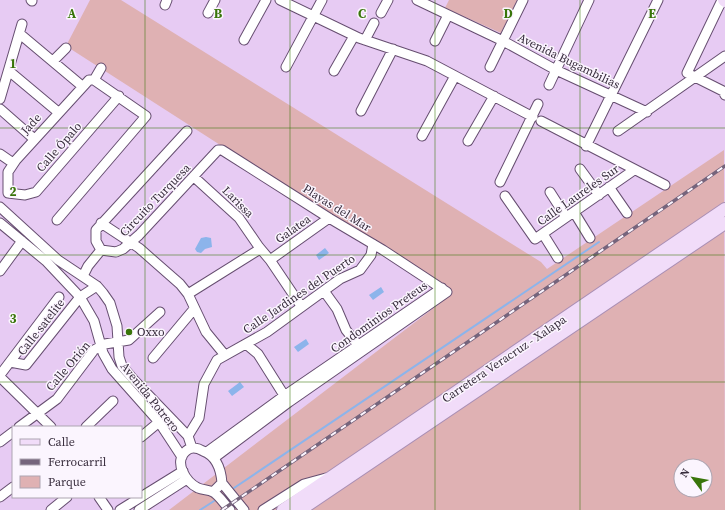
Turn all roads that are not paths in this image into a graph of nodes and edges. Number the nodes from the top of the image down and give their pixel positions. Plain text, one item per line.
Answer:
1 (215, 0) edge
2 (266, 0) edge
3 (280, 0) edge
4 (322, 0) edge
5 (388, 0) edge
6 (417, 0) edge
7 (523, 0) edge
8 (589, 0) edge
9 (658, 0) edge
10 (724, 0) edge
11 (208, 13) dead end
12 (381, 13) dead end
13 (448, 15) junction
14 (313, 17) junction
15 (374, 23) dead end
16 (22, 24) dead end
17 (20, 34) junction
18 (354, 36) junction
19 (244, 40) dead end
20 (365, 40) junction
21 (435, 40) dead end
22 (503, 41) junction
23 (66, 48) dead end
24 (393, 48) junction
25 (725, 56) edge
26 (53, 62) junction
27 (286, 67) dead end
28 (490, 67) dead end
29 (101, 68) dead end
30 (556, 70) junction
31 (9, 71) junction
32 (334, 72) dead end
33 (455, 76) junction
34 (695, 77) junction
35 (91, 79) junction
36 (549, 85) dead end
37 (82, 86) junction
38 (724, 92) edge
39 (612, 95) junction
40 (119, 96) junction
41 (494, 96) junction
42 (0, 99) edge
43 (538, 104) dead end
44 (0, 110) edge
45 (361, 111) dead end
46 (58, 112) junction
47 (647, 112) junction
48 (537, 119) junction
49 (188, 131) dead end
50 (618, 131) dead end
51 (422, 136) dead end
52 (33, 138) junction
53 (468, 141) dead end
54 (586, 146) junction
55 (219, 150) joint
56 (0, 154) edge
57 (616, 161) junction
58 (13, 163) junction
59 (580, 169) dead end
60 (634, 170) junction
61 (194, 177) junction
62 (500, 182) dead end
63 (665, 185) dead end
64 (612, 186) junction
65 (550, 192) dead end
66 (8, 193) junction
67 (598, 195) junction
68 (505, 196) dead end
69 (0, 203) edge
70 (0, 207) edge
71 (725, 209) edge
72 (574, 212) junction
73 (626, 213) dead end
74 (329, 218) junction
75 (566, 218) junction
76 (57, 220) dead end
77 (0, 223) edge
78 (725, 223) edge
79 (101, 224) junction
80 (539, 236) junction
81 (590, 238) dead end
82 (22, 241) junction
83 (131, 242) junction
84 (373, 244) junction
85 (260, 249) junction
86 (101, 250) junction
87 (558, 258) dead end
88 (270, 260) junction
89 (0, 271) edge
90 (83, 276) junction
91 (97, 286) junction
92 (442, 288) joint
93 (324, 291) junction
94 (188, 294) junction
95 (59, 297) dead end
96 (80, 297) junction
97 (302, 306) junction
98 (194, 309) junction
99 (160, 312) dead end
100 (119, 341) junction
101 (246, 344) junction
102 (101, 346) junction
103 (361, 349) junction
104 (224, 354) junction
105 (153, 358) dead end
106 (10, 362) junction
107 (0, 375) edge
108 (286, 399) junction
109 (113, 401) dead end
110 (37, 413) junction
111 (159, 422) junction
112 (20, 426) edge
113 (50, 426) edge
114 (87, 426) edge
115 (12, 433) edge
116 (142, 436) edge
117 (188, 436) junction
118 (0, 442) edge
119 (192, 448) junction
120 (210, 455) junction
121 (182, 457) junction
122 (185, 475) junction
123 (334, 476) junction
124 (222, 483) junction
125 (12, 488) edge
126 (213, 492) junction
127 (0, 497) edge
128 (66, 498) edge
129 (100, 498) edge
130 (51, 510) edge
131 (108, 510) edge
132 (120, 510) edge
133 (139, 510) edge
134 (230, 510) edge
135 (244, 510) edge
136 (263, 510) edge
137 (283, 510) edge
138 (300, 510) edge

1 - 11 street
2 - 19 street
3 - 14 street
4 - 14 street
5 - 12 street
6 - 13 street, Avenida Bugambilias
7 - 22 street
8 - 30 street
9 - 39 street
10 - 34 street
13 - 21 street
13 - 22 street, Avenida Bugambilias
14 - 18 street
14 - 27 street
15 - 20 street
16 - 17 street
17 - 26 street
17 - 31 street
18 - 20 street
18 - 32 street
20 - 24 street
22 - 28 street
22 - 30 street, Avenida Bugambilias
23 - 26 street
24 - 33 street
24 - 45 street
25 - 34 street
26 - 37 street
29 - 35 street, Jade
30 - 36 street
30 - 39 street, Avenida Bugambilias
31 - 42 street
31 - 46 street
33 - 41 street
33 - 51 street
34 - 38 street
34 - 47 street
35 - 37 street, Jade
35 - 40 street
37 - 46 street, Jade
39 - 47 street, Avenida Bugambilias
39 - 54 street
40 - 66 street, Calle Ópalo
40 - 76 street
41 - 48 street
41 - 53 street
43 - 48 street
44 - 52 street
46 - 52 street, Jade
47 - 50 street
48 - 54 street
48 - 62 street
49 - 79 street, Circuito Turquesa
52 - 58 street, Jade
54 - 57 street
55 - 61 street, Circuito Turquesa
55 - 74 street, Playas del Mar
56 - 58 street
57 - 60 street
57 - 64 street
58 - 66 street, Jade
59 - 67 street
60 - 63 street
60 - 64 street, Calle Laureles Sur
61 - 83 street, Circuito Turquesa
61 - 85 street, Larissa
64 - 67 street, Calle Laureles Sur
64 - 73 street
65 - 75 street
66 - 69 street
67 - 72 street, Calle Laureles Sur
68 - 80 street
70 - 90 street, Avenida Potrero
71 - 123 main road, Carretera Veracruz - Xalapa
72 - 75 street, Calle Laureles Sur
72 - 81 street
74 - 84 street, Playas del Mar
74 - 88 street, Galatea
75 - 80 street, Calle Laureles Sur
77 - 82 street, Avenida Potrero
78 - 138 main road, Carretera Veracruz - Xalapa
79 - 83 street
79 - 86 street, Circuito Turquesa
80 - 87 street
82 - 89 street
82 - 96 street, Avenida Potrero
83 - 86 street, Circuito Turquesa
83 - 94 street
84 - 92 street, Playas del Mar
84 - 93 street, Calle Jardines del Puerto
85 - 88 street, Larissa
85 - 94 street
86 - 90 street
88 - 97 street, Larissa
90 - 91 street, Avenida Potrero
91 - 96 street
91 - 100 street, Avenida Potrero
92 - 103 street, Condominios Preteus
93 - 97 street, Calle Jardines del Puerto
93 - 103 street
94 - 98 street
95 - 106 street
96 - 102 street, Avenida Potrero
96 - 106 street, Calle satelite
97 - 101 street, Calle Jardines del Puerto
98 - 104 street
98 - 105 street
99 - 100 street, Calle Orión
100 - 102 street, Calle Orión
100 - 117 street, Avenida Potrero
101 - 104 street, Calle Jardines del Puerto
101 - 108 street
102 - 110 street, Calle Orión
102 - 111 street, Avenida Potrero
103 - 108 street, Condominios Preteus
104 - 117 street, Calle Jardines del Puerto
106 - 107 street, Calle satelite
107 - 110 street
108 - 120 street, Condominios Preteus
109 - 114 street
110 - 112 street, Calle Orión
110 - 113 street
111 - 116 street
111 - 121 street, Avenida Potrero
115 - 118 street
117 - 119 street
119 - 120 street
119 - 121 street
120 - 124 street
121 - 122 street
122 - 126 street
122 - 132 street
122 - 133 street
123 - 136 street
123 - 137 main road, Carretera Veracruz - Xalapa
124 - 126 street
124 - 135 street
125 - 127 street
126 - 134 street
128 - 130 street
129 - 131 street

